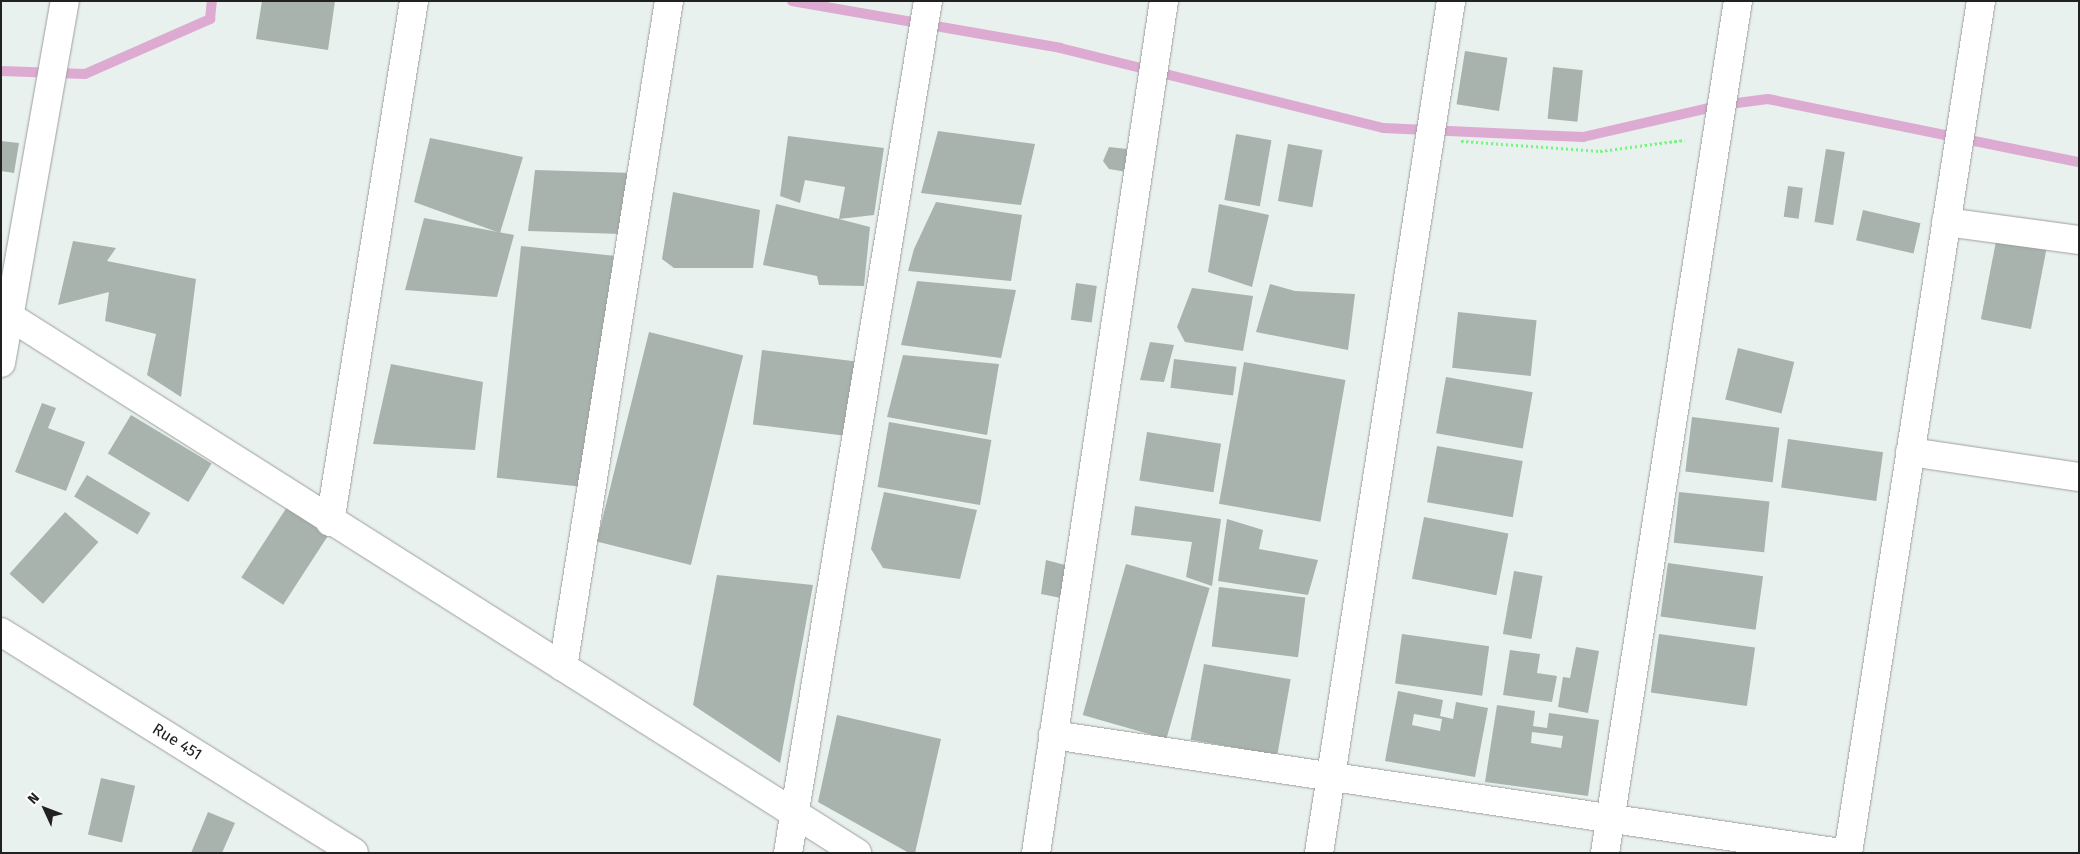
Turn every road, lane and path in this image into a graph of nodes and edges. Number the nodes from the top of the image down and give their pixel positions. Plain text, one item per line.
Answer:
1 (414, 1) edge
2 (669, 1) edge
3 (928, 1) edge
4 (1164, 1) edge
5 (1450, 1) edge
6 (1738, 1) edge
7 (1980, 1) edge
8 (64, 10) edge
9 (1717, 136) junction
10 (1426, 146) junction
11 (1946, 222) junction
12 (2079, 240) edge
13 (10, 316) junction
14 (1, 363) edge
15 (1910, 452) junction
16 (2079, 477) edge
17 (330, 522) junction
18 (1, 632) edge
19 (562, 667) junction
20 (1053, 735) junction
21 (1330, 776) junction
22 (795, 814) junction
23 (1610, 818) junction
24 (354, 853) edge
25 (788, 853) edge
26 (857, 853) edge
27 (1036, 853) edge
28 (1319, 853) edge
29 (1605, 853) edge
30 (1841, 853) edge
31 (1848, 853) edge

1 - 17 street
2 - 19 street
3 - 22 street
4 - 20 street
5 - 10 street
6 - 9 street
7 - 11 street
8 - 13 street
9 - 10 path
9 - 23 street
10 - 21 street
11 - 12 street
11 - 15 street
13 - 14 street
13 - 17 street
15 - 16 street
15 - 31 street
17 - 19 street
18 - 24 street, Rue 451
19 - 22 street
20 - 21 street
20 - 27 street
21 - 23 street
21 - 28 street
22 - 25 street
22 - 26 street
23 - 29 street
23 - 30 street

